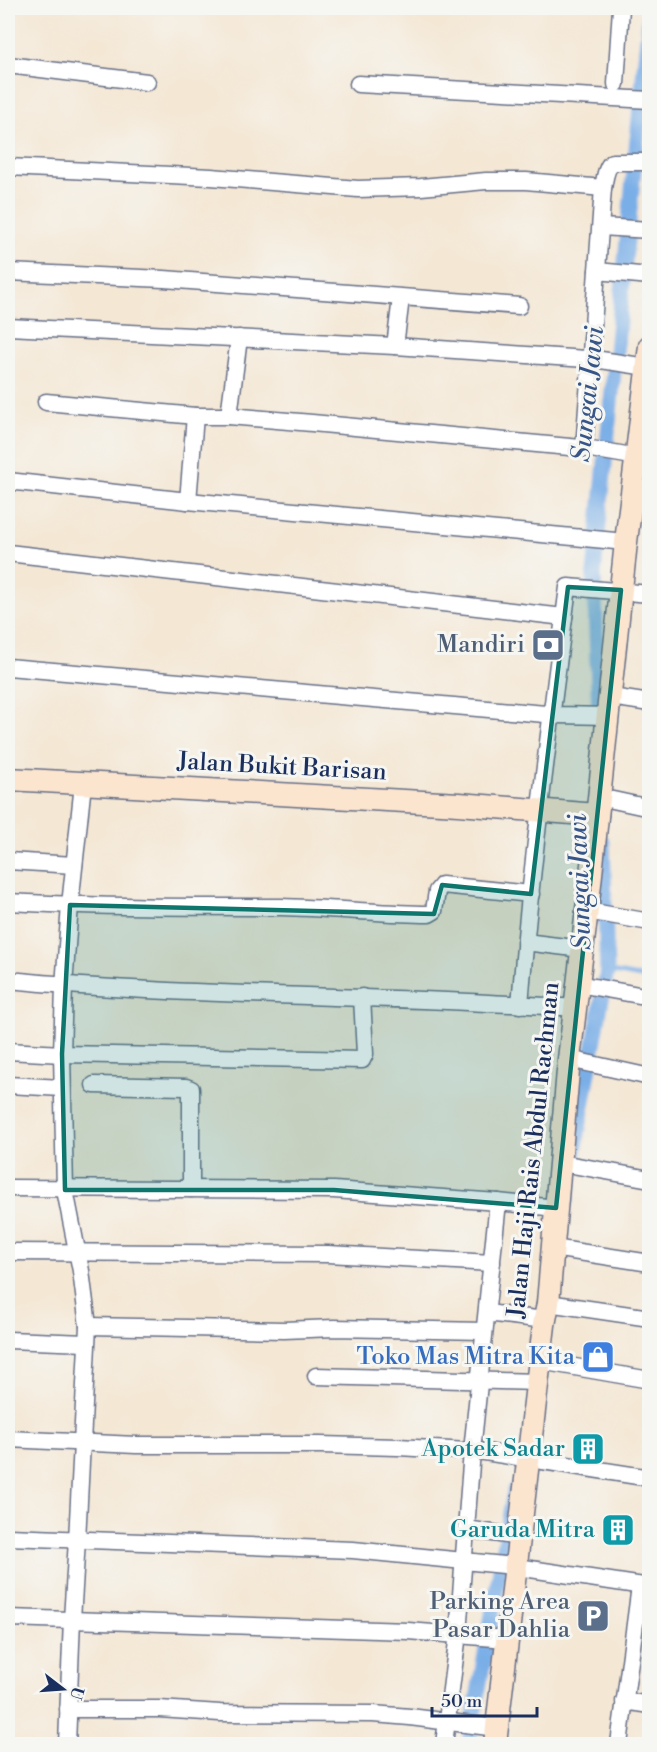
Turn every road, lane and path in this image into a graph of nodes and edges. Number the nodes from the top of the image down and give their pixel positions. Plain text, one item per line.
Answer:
1 (621, 8) edge
2 (8, 65) edge
3 (147, 82) dead end
4 (358, 84) dead end
5 (616, 84) dead end
6 (650, 100) edge
7 (650, 162) edge
8 (8, 167) edge
9 (603, 188) junction
10 (608, 227) junction
11 (648, 230) edge
12 (8, 272) edge
13 (601, 272) junction
14 (644, 276) edge
15 (401, 298) junction
16 (519, 306) dead end
17 (8, 327) edge
18 (239, 338) junction
19 (395, 346) junction
20 (644, 359) edge
21 (596, 360) junction
22 (46, 402) dead end
23 (195, 416) junction
24 (229, 416) junction
25 (645, 417) edge
26 (588, 449) junction
27 (633, 456) junction
28 (8, 481) edge
29 (641, 499) edge
30 (188, 501) junction
31 (620, 541) junction
32 (8, 553) edge
33 (614, 590) junction
34 (650, 594) edge
35 (564, 617) junction
36 (8, 668) edge
37 (650, 703) edge
38 (605, 709) junction
39 (554, 714) junction
40 (8, 779) edge
41 (83, 784) junction
42 (650, 808) edge
43 (594, 809) junction
44 (546, 811) junction
45 (8, 861) edge
46 (74, 865) junction
47 (531, 894) junction
48 (8, 902) edge
49 (70, 905) junction
50 (588, 905) junction
51 (650, 922) edge
52 (532, 944) junction
53 (577, 948) junction
54 (8, 980) edge
55 (578, 984) junction
56 (64, 986) junction
57 (362, 997) junction
58 (650, 997) edge
59 (526, 1005) junction
60 (569, 1008) junction
61 (8, 1051) edge
62 (62, 1054) junction
63 (569, 1059) junction
64 (650, 1077) edge
65 (8, 1085) edge
66 (94, 1085) dead end
67 (62, 1088) junction
68 (561, 1163) junction
69 (650, 1179) edge
70 (8, 1188) edge
71 (191, 1189) junction
72 (65, 1190) junction
73 (503, 1202) junction
74 (551, 1207) junction
75 (553, 1248) junction
76 (8, 1252) edge
77 (78, 1252) junction
78 (492, 1263) junction
79 (650, 1263) edge
80 (492, 1314) junction
81 (542, 1314) junction
82 (650, 1318) edge
83 (484, 1331) junction
84 (87, 1334) junction
85 (8, 1340) edge
86 (539, 1372) junction
87 (316, 1376) dead end
88 (484, 1380) junction
89 (650, 1380) edge
90 (8, 1439) edge
91 (82, 1442) junction
92 (478, 1452) junction
93 (521, 1457) junction
94 (650, 1478) edge
95 (470, 1530) junction
96 (510, 1535) junction
97 (8, 1537) edge
98 (77, 1540) junction
99 (467, 1562) junction
100 (510, 1566) junction
101 (645, 1586) edge
102 (8, 1618) edge
103 (72, 1619) junction
104 (461, 1635) junction
105 (500, 1638) junction
106 (624, 1701) junction
107 (650, 1705) edge
108 (68, 1709) junction
109 (451, 1722) junction
110 (492, 1733) edge
111 (67, 1744) edge
112 (444, 1744) edge
113 (619, 1744) edge

1 - 5 street
2 - 3 street
4 - 6 street
7 - 9 street
8 - 9 street
9 - 10 street
10 - 11 street
10 - 13 street
12 - 15 street
13 - 14 street
13 - 21 street
15 - 16 street
15 - 19 street
17 - 18 street
18 - 19 street
18 - 24 street
19 - 21 street
20 - 21 street
20 - 25 street, Jalan Haji Rais Abdul Rachman
21 - 26 street
22 - 23 street
23 - 24 street
23 - 30 street
24 - 26 street
25 - 27 street, Jalan Haji Rais Abdul Rachman
26 - 27 street
27 - 29 street, Jalan Haji Rais Abdul Rachman
28 - 30 street
29 - 31 street, Jalan Haji Rais Abdul Rachman
30 - 31 street
31 - 33 street, Jalan Haji Rais Abdul Rachman
32 - 35 street
33 - 34 street
33 - 35 street
33 - 38 street, Jalan Haji Rais Abdul Rachman
35 - 39 street
36 - 39 street
37 - 38 street
38 - 39 street
38 - 43 street, Jalan Haji Rais Abdul Rachman
39 - 44 street
40 - 41 street, Jalan Bukit Barisan
41 - 44 street, Jalan Bukit Barisan
41 - 46 street
42 - 43 street
43 - 44 street, Jalan Bukit Barisan
43 - 50 street, Jalan Haji Rais Abdul Rachman
44 - 47 street
45 - 46 street
46 - 49 street
47 - 49 street
47 - 52 street
48 - 49 street
49 - 56 street
50 - 51 street
50 - 53 street, Jalan Haji Rais Abdul Rachman
52 - 53 street
52 - 59 street
53 - 55 street, Jalan Haji Rais Abdul Rachman
54 - 56 street
55 - 58 street
55 - 60 street, Jalan Haji Rais Abdul Rachman
56 - 57 street
56 - 62 street
57 - 59 street
57 - 62 street
59 - 60 street
60 - 63 street, Jalan Haji Rais Abdul Rachman
61 - 62 street
62 - 67 street
63 - 64 street
63 - 68 street, Jalan Haji Rais Abdul Rachman
65 - 67 street
66 - 71 street
67 - 72 street
68 - 69 street
68 - 74 street, Jalan Haji Rais Abdul Rachman
70 - 72 street
71 - 72 street
71 - 73 street
72 - 77 street
73 - 74 street
73 - 78 street
74 - 75 street, Jalan Haji Rais Abdul Rachman
75 - 79 street
75 - 81 street, Jalan Haji Rais Abdul Rachman
76 - 77 street
77 - 78 street
77 - 84 street
78 - 80 street
80 - 81 street
80 - 83 street
81 - 82 street
81 - 86 street, Jalan Haji Rais Abdul Rachman
83 - 84 street
83 - 88 street
84 - 85 street
84 - 91 street
86 - 88 street
86 - 89 street
86 - 93 street, Jalan Haji Rais Abdul Rachman
87 - 88 street
88 - 92 street
90 - 91 street
91 - 92 street
91 - 98 street
92 - 93 street
92 - 95 street
93 - 94 street
93 - 96 street, Jalan Haji Rais Abdul Rachman
95 - 96 street
95 - 99 street
96 - 100 street, Jalan Haji Rais Abdul Rachman
97 - 98 street
98 - 99 street
98 - 103 street
99 - 100 street
99 - 104 street
100 - 101 street
100 - 105 street, Jalan Haji Rais Abdul Rachman
101 - 106 street
102 - 103 street
103 - 104 street
103 - 108 street
104 - 105 street
104 - 109 street
105 - 110 street, Jalan Haji Rais Abdul Rachman
106 - 107 street
106 - 113 street
108 - 109 street
108 - 111 street
109 - 110 street
109 - 112 street

